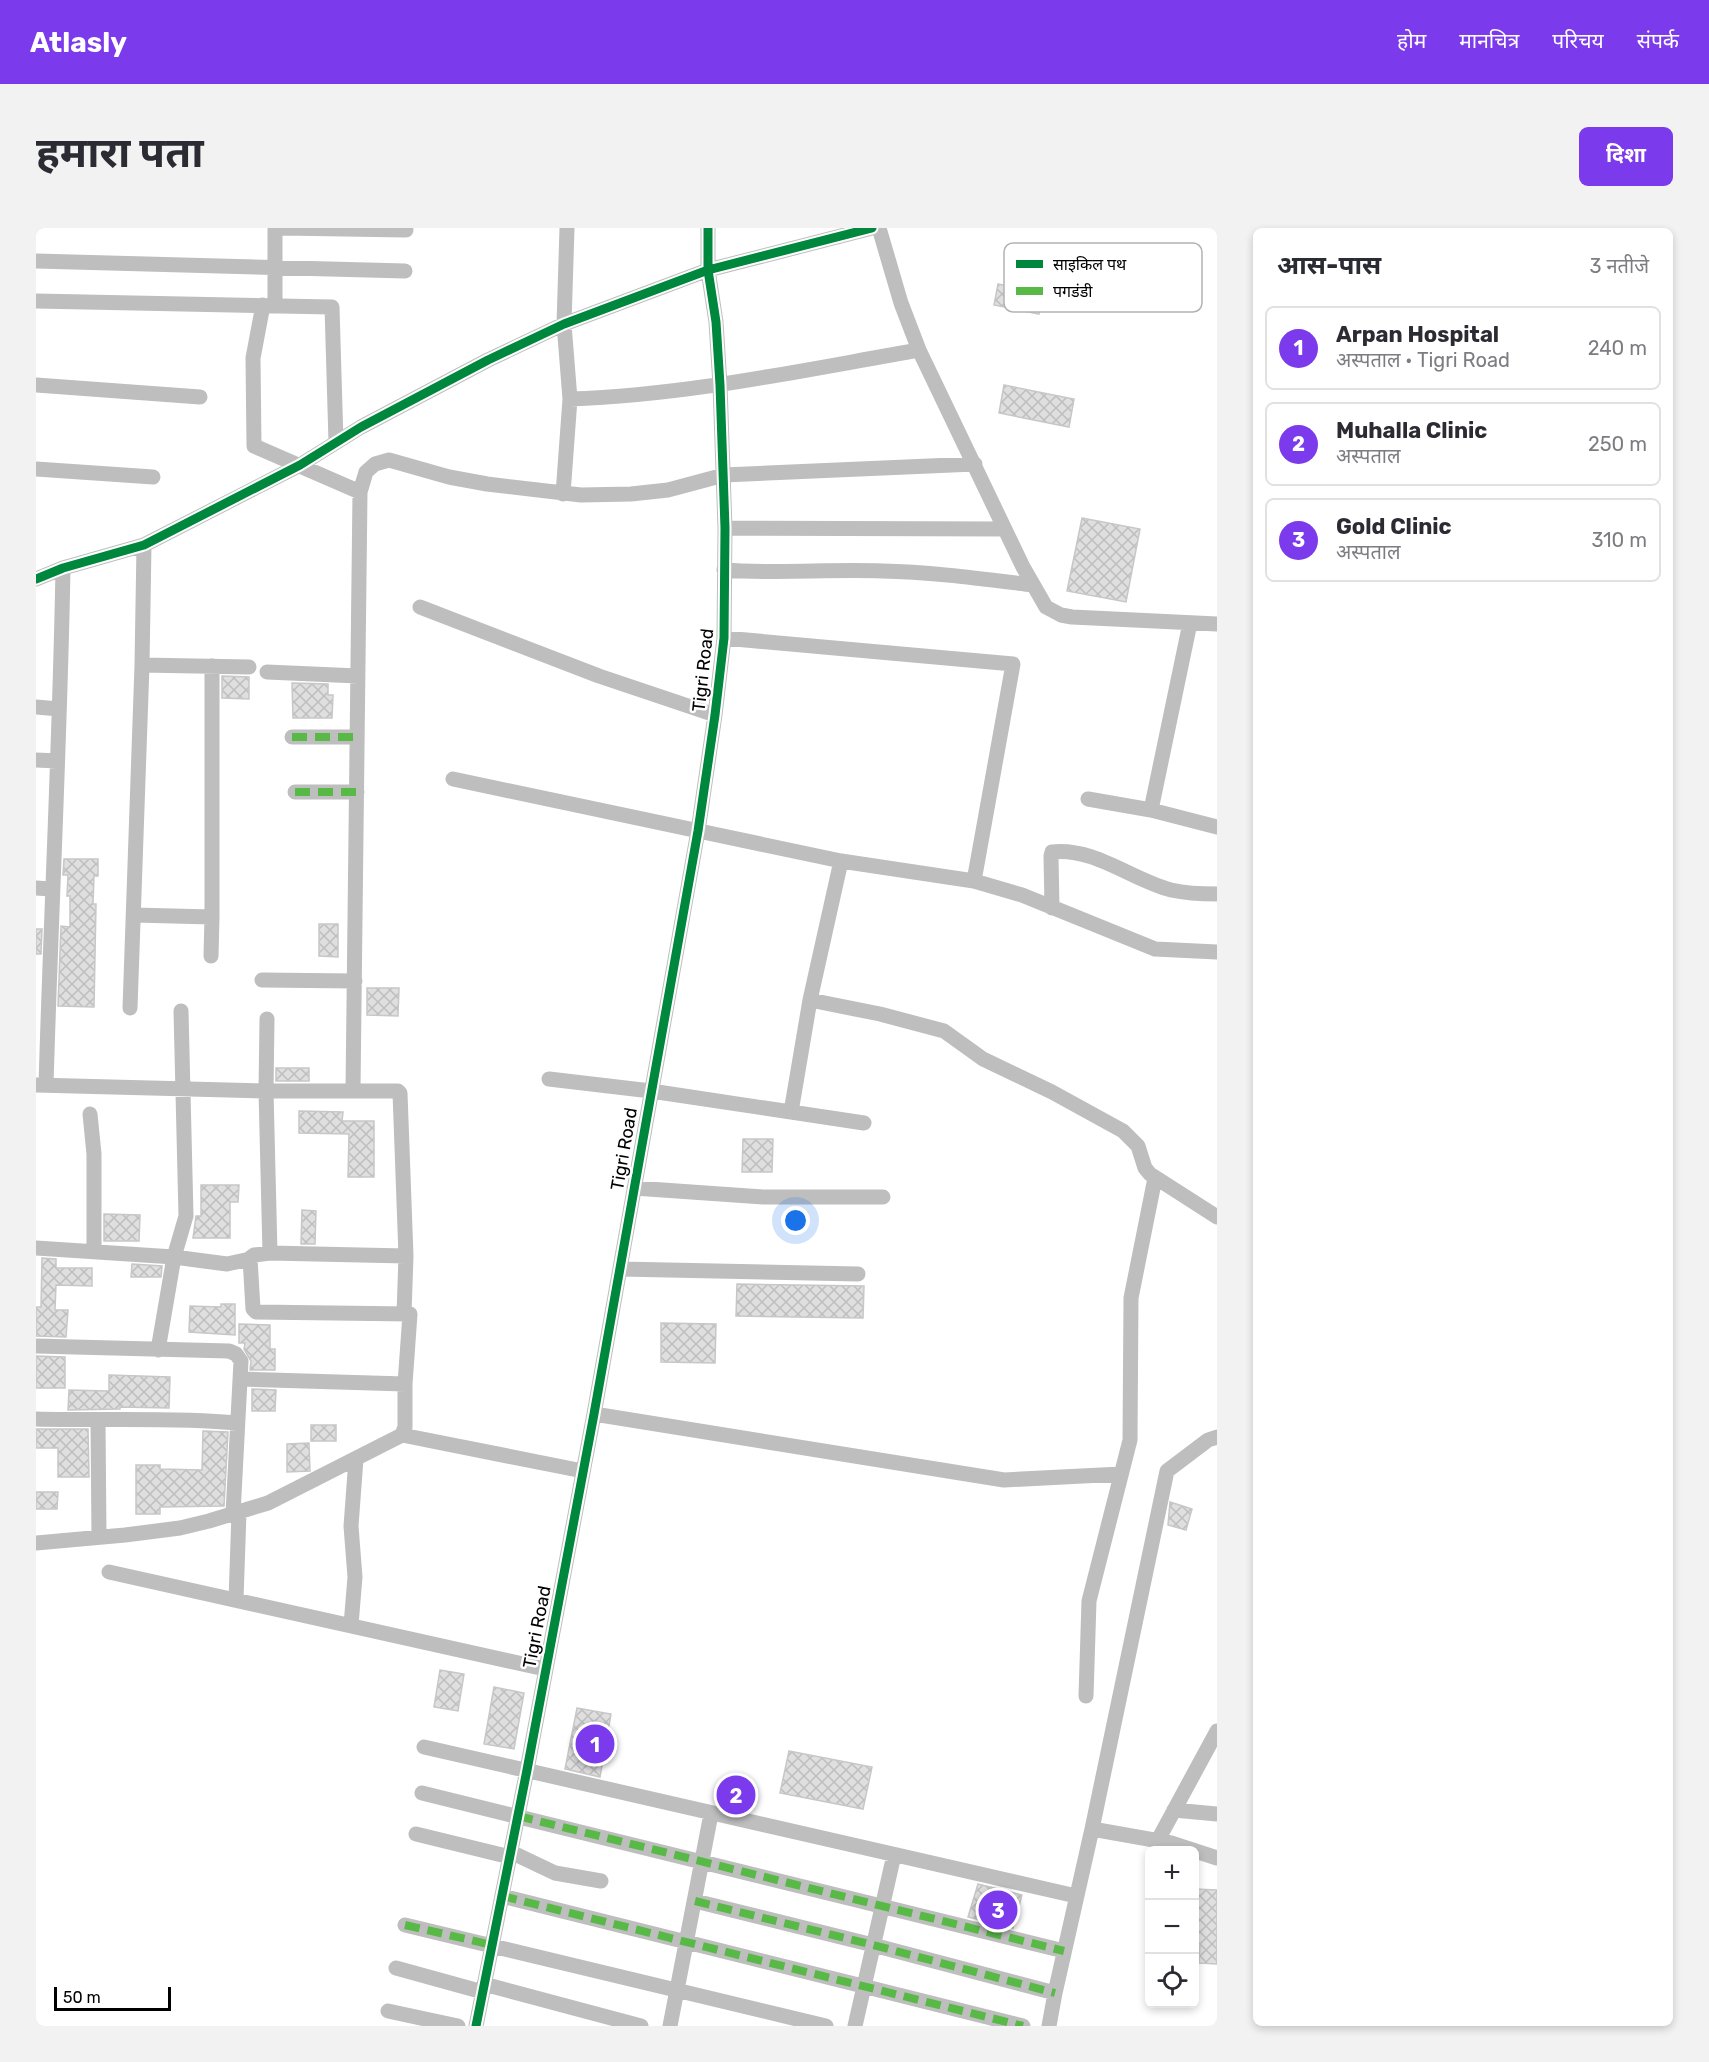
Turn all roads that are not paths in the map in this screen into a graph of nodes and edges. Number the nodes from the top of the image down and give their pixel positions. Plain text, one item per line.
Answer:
1 (275, 228) edge
2 (282, 228) edge
3 (567, 228) edge
4 (708, 228) edge
5 (872, 228) edge
6 (879, 228) edge
7 (406, 230) dead end
8 (36, 261) edge
9 (275, 268) junction
10 (708, 270) junction
11 (405, 272) dead end
12 (36, 301) edge
13 (269, 305) junction
14 (564, 324) junction
15 (919, 350) junction
16 (720, 385) junction
17 (36, 386) edge
18 (200, 397) dead end
19 (570, 399) junction
20 (336, 442) junction
21 (975, 464) junction
22 (300, 465) junction
23 (36, 469) edge
24 (724, 475) junction
25 (153, 477) dead end
26 (360, 492) junction
27 (563, 494) junction
28 (725, 528) junction
29 (1005, 529) junction
30 (144, 545) junction
31 (63, 568) junction
32 (724, 570) junction
33 (36, 579) edge
34 (1034, 585) junction
35 (420, 606) dead end
36 (1190, 623) junction
37 (1217, 624) edge
38 (724, 638) junction
39 (142, 665) junction
40 (212, 666) junction
41 (249, 667) dead end
42 (267, 672) dead end
43 (358, 676) junction
44 (36, 707) edge
45 (59, 709) junction
46 (715, 715) junction
47 (292, 737) dead end
48 (357, 737) junction
49 (36, 760) edge
50 (57, 761) junction
51 (453, 779) dead end
52 (295, 792) dead end
53 (357, 792) junction
54 (1088, 799) dead end
55 (1151, 810) junction
56 (1217, 826) edge
57 (698, 831) junction
58 (841, 861) junction
59 (974, 881) junction
60 (44, 889) edge
61 (1217, 894) edge
62 (1052, 908) junction
63 (134, 915) junction
64 (212, 917) junction
65 (1217, 952) edge
66 (212, 956) dead end
67 (42, 972) edge
68 (262, 980) dead end
69 (355, 981) junction
70 (810, 999) junction
71 (130, 1008) dead end
72 (182, 1011) dead end
73 (267, 1019) dead end
74 (549, 1079) dead end
75 (41, 1085) edge
76 (183, 1089) junction
77 (353, 1090) junction
78 (266, 1091) junction
79 (651, 1091) junction
80 (791, 1112) junction
81 (90, 1114) dead end
82 (864, 1123) dead end
83 (1155, 1178) junction
84 (634, 1188) junction
85 (884, 1197) dead end
86 (1217, 1217) edge
87 (36, 1248) edge
88 (94, 1251) junction
89 (270, 1253) junction
90 (406, 1256) junction
91 (174, 1257) junction
92 (250, 1259) junction
93 (620, 1269) junction
94 (858, 1274) dead end
95 (404, 1314) junction
96 (36, 1346) edge
97 (158, 1350) junction
98 (240, 1379) junction
99 (405, 1384) junction
100 (594, 1414) junction
101 (36, 1419) edge
102 (98, 1421) junction
103 (237, 1423) junction
104 (402, 1435) junction
105 (1217, 1437) edge
106 (356, 1459) junction
107 (583, 1471) junction
108 (1121, 1474) junction
109 (236, 1513) junction
110 (99, 1537) junction
111 (36, 1543) edge
112 (110, 1572) dead end
113 (236, 1600) junction
114 (351, 1625) junction
115 (545, 1669) junction
116 (1086, 1696) dead end
117 (1217, 1731) edge
118 (424, 1747) dead end
119 (527, 1770) junction
120 (422, 1793) dead end
121 (1174, 1810) junction
122 (711, 1814) junction
123 (1217, 1814) edge
124 (518, 1816) junction
125 (1092, 1829) junction
126 (416, 1834) dead end
127 (1158, 1840) junction
128 (510, 1854) junction
129 (894, 1855) junction
130 (1217, 1858) edge
131 (702, 1861) junction
132 (601, 1881) dead end
133 (502, 1896) junction
134 (1076, 1896) junction
135 (694, 1901) junction
136 (882, 1905) junction
137 (405, 1925) dead end
138 (687, 1941) junction
139 (492, 1945) junction
140 (873, 1945) junction
141 (1064, 1951) junction
142 (396, 1968) dead end
143 (864, 1985) junction
144 (484, 1988) junction
145 (677, 1989) junction
146 (1054, 1993) junction
147 (388, 2010) dead end
148 (458, 2026) edge
149 (476, 2026) edge
150 (641, 2026) edge
151 (670, 2026) edge
152 (825, 2026) edge
153 (855, 2026) edge
154 (1023, 2026) edge
155 (1049, 2026) edge

1 - 9 street
2 - 7 street
3 - 14 street
4 - 10 street, Tigri Road
5 - 10 street
6 - 15 street
8 - 9 street
9 - 11 street
9 - 13 street
10 - 14 street
10 - 16 street, Tigri Road
12 - 13 street
13 - 20 street
13 - 22 street
14 - 19 street
14 - 20 street
15 - 16 street
15 - 21 street
16 - 19 street
16 - 24 street, Tigri Road
17 - 18 street
19 - 27 street
20 - 22 street
21 - 24 street
21 - 29 street
22 - 26 street
22 - 30 street
23 - 25 street
24 - 27 street
24 - 28 street, Tigri Road
26 - 27 street
26 - 43 street
28 - 29 street
28 - 32 street, Tigri Road
29 - 34 street
30 - 31 street
30 - 39 street
31 - 33 street
31 - 45 street
32 - 34 street
32 - 38 street, Tigri Road
34 - 36 street
35 - 46 street
36 - 37 street
36 - 55 street
38 - 46 street, Tigri Road
38 - 59 street
39 - 40 street
39 - 63 street
40 - 41 street
40 - 64 street
42 - 43 street
43 - 48 street
44 - 45 street
45 - 50 street
46 - 57 street, Tigri Road
47 - 48 street
48 - 53 street
49 - 50 street
50 - 60 street
51 - 57 street
52 - 53 street
53 - 69 street
54 - 55 street
55 - 56 street
57 - 58 street
57 - 79 street, Tigri Road
58 - 59 street
58 - 70 street
59 - 62 street
60 - 67 street
61 - 62 street
62 - 65 street
63 - 64 street
63 - 71 street
64 - 66 street
67 - 75 street
68 - 69 street
69 - 77 street
70 - 80 street
70 - 83 street
72 - 76 street
73 - 78 street
74 - 79 street
75 - 76 street
76 - 78 street
76 - 91 street
77 - 78 street
77 - 90 street
78 - 89 street
79 - 80 street
79 - 84 street, Tigri Road
80 - 82 street
81 - 88 street
83 - 86 street
83 - 108 street
84 - 85 street
84 - 93 street, Tigri Road
87 - 88 street
88 - 91 street
89 - 90 street
89 - 92 street
90 - 95 street
91 - 92 street
91 - 97 street
92 - 95 street
93 - 94 street
93 - 100 street, Tigri Road
95 - 99 street
96 - 97 street
97 - 98 street
98 - 99 street
98 - 103 street
99 - 104 street
100 - 107 street, Tigri Road
100 - 108 street
101 - 102 street
102 - 103 street
102 - 110 street
103 - 109 street
104 - 106 street
104 - 107 street
105 - 125 street
106 - 109 street
106 - 114 street
107 - 115 street, Tigri Road
108 - 116 street
109 - 110 street
109 - 113 street
110 - 111 street
112 - 113 street
113 - 114 street
114 - 115 street
115 - 119 street, Tigri Road
117 - 121 street
118 - 119 street
119 - 122 street
119 - 124 street, Tigri Road
120 - 124 street
121 - 123 street
121 - 127 street
122 - 129 street
122 - 131 street
124 - 128 street, Tigri Road
124 - 131 street
125 - 127 street
125 - 134 street
126 - 128 street
127 - 130 street
128 - 132 street
128 - 133 street, Tigri Road
129 - 134 street
129 - 136 street
131 - 135 street
131 - 136 street
133 - 138 street
133 - 139 street, Tigri Road
134 - 141 street
135 - 138 street
135 - 140 street
136 - 140 street
136 - 141 street
137 - 139 street
138 - 143 street
138 - 145 street
139 - 144 street, Tigri Road
139 - 145 street
140 - 143 street
140 - 146 street
141 - 146 street
142 - 144 street
143 - 153 street
143 - 154 street
144 - 149 street, Tigri Road
144 - 150 street
145 - 151 street
145 - 152 street
146 - 155 street
147 - 148 street

